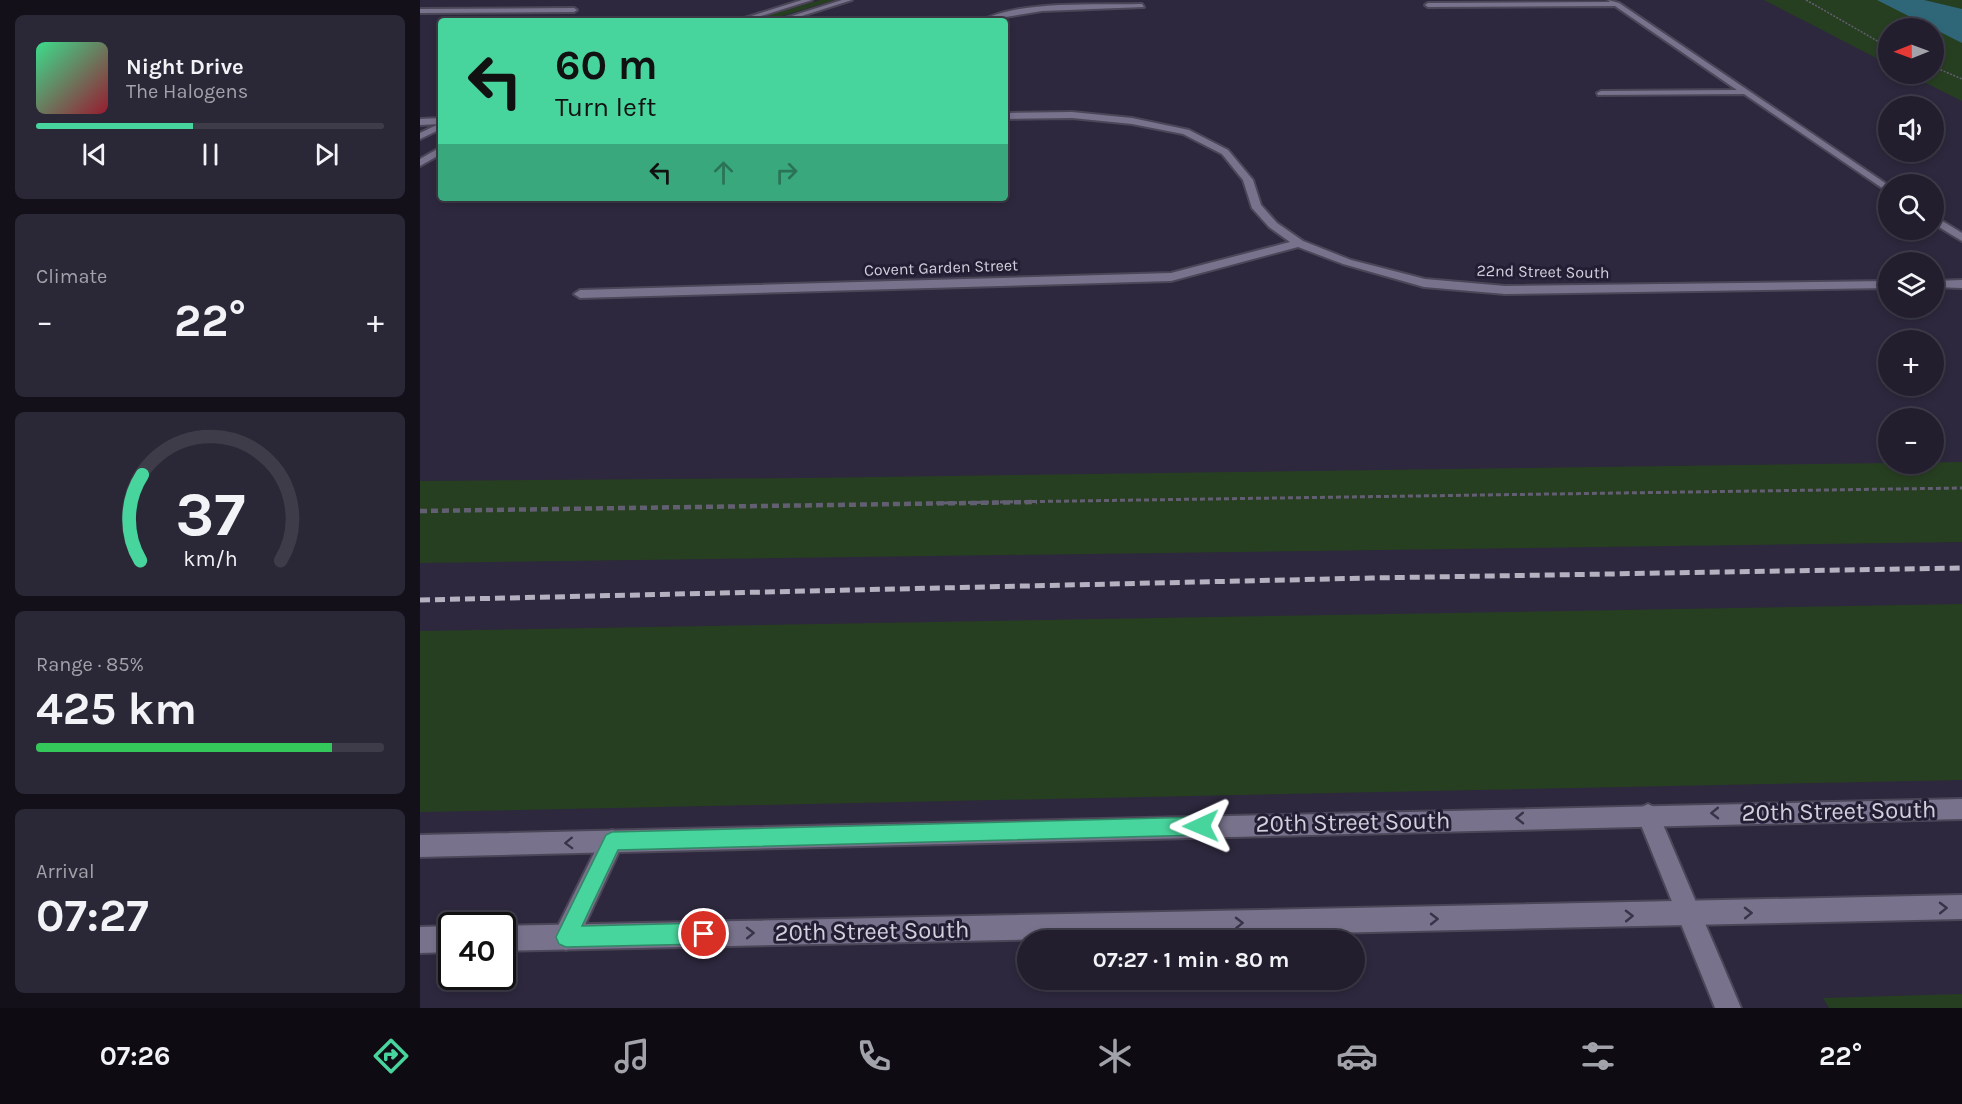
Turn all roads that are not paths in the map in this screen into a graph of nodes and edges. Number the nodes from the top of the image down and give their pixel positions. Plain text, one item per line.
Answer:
1 (809, 0) edge
2 (849, 0) edge
3 (1614, 2) edge
4 (1428, 5) dead end
5 (1142, 6) dead end
6 (574, 10) dead end
7 (420, 11) edge
8 (443, 11) junction
9 (748, 18) edge
10 (789, 18) edge
11 (994, 18) edge
12 (420, 21) edge
13 (1746, 92) junction
14 (1601, 93) dead end
15 (1008, 116) edge
16 (420, 122) edge
17 (438, 122) edge
18 (438, 127) edge
19 (420, 136) edge
20 (438, 152) edge
21 (420, 163) edge
22 (1878, 182) edge
23 (1944, 226) edge
24 (1962, 238) edge
25 (1299, 243) junction
26 (1944, 284) edge
27 (1962, 284) edge
28 (1878, 285) edge
29 (580, 294) dead end
30 (1962, 809) edge
31 (1648, 814) junction
32 (612, 841) junction
33 (420, 846) edge
34 (1962, 907) edge
35 (1690, 914) junction
36 (566, 937) junction
37 (516, 938) edge
38 (438, 939) edge
39 (420, 940) edge
40 (1728, 1008) edge

1 - 9 street
2 - 10 street
3 - 4 street
3 - 13 street
5 - 11 street
6 - 8 street
7 - 8 street
8 - 12 street
13 - 14 street
13 - 22 street
15 - 25 street, 22nd Street South
16 - 17 street
18 - 19 street
20 - 21 street
23 - 24 street
25 - 28 street, 22nd Street South
25 - 29 street, Covent Garden Street
26 - 27 street
30 -> 31 street, 20th Street South
31 -> 32 street, 20th Street South
31 - 35 street
32 -> 33 street, 20th Street South
32 - 36 street
35 -> 34 street, 20th Street South
36 -> 35 street, 20th Street South
35 - 40 street
36 - 37 street, 20th Street South
38 - 39 street

